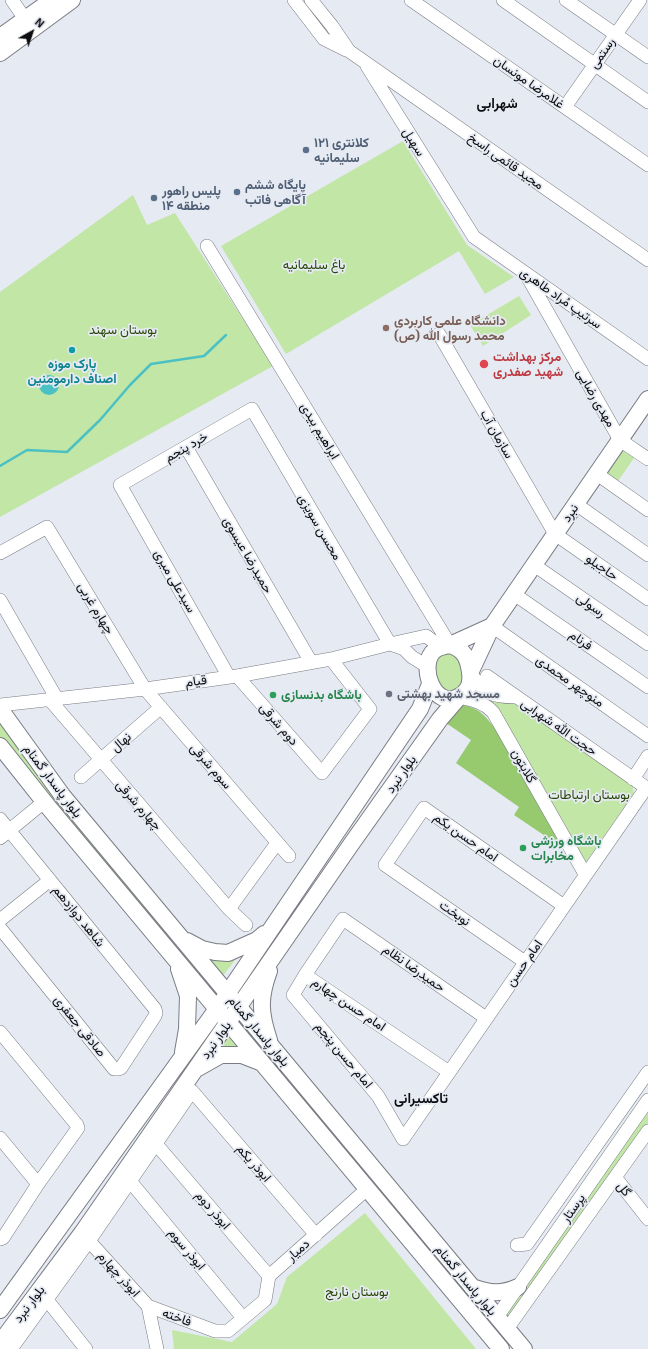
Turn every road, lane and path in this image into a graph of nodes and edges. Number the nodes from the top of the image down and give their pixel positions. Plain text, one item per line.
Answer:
1 (12, 0) edge
2 (52, 0) edge
3 (72, 0) edge
4 (294, 0) edge
5 (311, 0) edge
6 (411, 0) edge
7 (503, 0) edge
8 (566, 0) edge
9 (640, 0) edge
10 (645, 0) edge
11 (648, 2) edge
12 (25, 19) junction
13 (615, 34) junction
14 (0, 37) edge
15 (348, 51) junction
16 (0, 52) edge
17 (648, 57) edge
18 (364, 62) junction
19 (594, 65) junction
20 (648, 102) edge
21 (565, 107) junction
22 (648, 165) edge
23 (474, 237) joint
24 (207, 246) dead end
25 (648, 260) edge
26 (525, 273) junction
27 (439, 334) dead end
28 (648, 359) edge
29 (648, 399) edge
30 (252, 409) joint
31 (620, 440) junction
32 (186, 447) junction
33 (648, 460) edge
34 (597, 474) junction
35 (120, 485) joint
36 (576, 504) junction
37 (648, 510) edge
38 (555, 534) junction
39 (0, 553) edge
40 (648, 555) edge
41 (534, 565) junction
42 (514, 594) junction
43 (648, 599) edge
44 (0, 600) edge
45 (492, 626) junction
46 (390, 644) junction
47 (648, 644) edge
48 (446, 646) junction
49 (331, 659) junction
50 (311, 662) junction
51 (470, 673) junction
52 (233, 676) junction
53 (487, 676) dead end
54 (429, 678) junction
55 (648, 687) edge
56 (145, 689) junction
57 (516, 696) junction
58 (459, 697) junction
59 (53, 699) junction
60 (0, 706) edge
61 (161, 707) junction
62 (0, 709) edge
63 (648, 736) edge
64 (0, 746) edge
65 (648, 756) edge
66 (101, 760) junction
67 (81, 777) dead end
68 (633, 779) junction
69 (647, 788) edge
70 (39, 806) dead end
71 (0, 819) edge
72 (5, 834) edge
73 (277, 843) junction
74 (289, 856) dead end
75 (385, 865) joint
76 (585, 874) junction
77 (50, 880) junction
78 (564, 906) junction
79 (229, 909) junction
80 (343, 919) joint
81 (0, 920) edge
82 (246, 925) dead end
83 (273, 926) junction
84 (0, 928) edge
85 (182, 939) junction
86 (274, 956) junction
87 (176, 960) junction
88 (525, 962) junction
89 (305, 975) junction
90 (227, 993) junction
91 (239, 1007) junction
92 (217, 1009) junction
93 (156, 1013) joint
94 (486, 1018) junction
95 (228, 1022) junction
96 (0, 1032) edge
97 (270, 1045) junction
98 (182, 1058) junction
99 (262, 1063) junction
100 (195, 1070) junction
101 (448, 1072) junction
102 (648, 1072) edge
103 (648, 1100) edge
104 (616, 1118) junction
105 (629, 1127) junction
106 (648, 1131) edge
107 (0, 1138) edge
108 (403, 1139) joint
109 (156, 1144) junction
110 (615, 1177) junction
111 (130, 1181) junction
112 (38, 1184) junction
113 (367, 1190) junction
114 (648, 1219) edge
115 (316, 1234) junction
116 (0, 1239) edge
117 (89, 1241) junction
118 (517, 1245) dead end
119 (269, 1276) junction
120 (472, 1287) junction
121 (518, 1287) junction
122 (46, 1300) junction
123 (148, 1306) junction
124 (0, 1310) edge
125 (499, 1314) junction
126 (244, 1318) junction
127 (511, 1325) junction
128 (0, 1343) edge
129 (10, 1349) edge
130 (86, 1349) edge
131 (157, 1349) edge
132 (501, 1349) edge
133 (524, 1349) edge

1 - 12 street
2 - 12 main road
3 - 16 main road
4 - 15 street, سهیل
5 - 15 street, سهیل
6 - 21 street, غلامرضا مونسان
7 - 19 street
8 - 13 street
9 - 13 street, رستمی
10 - 11 street
12 - 14 main road
13 - 17 street
13 - 19 street, رستمی
15 - 18 street, سهیل
18 - 23 street, سهیل
18 - 25 street, مجید قائمی راسخ
19 - 20 street
19 - 21 street, رستمی
21 - 22 street, غلامرضا مونسان
23 - 26 street, سرتیپ مُراد طاهری
24 - 48 street, ابراهیم بیدی
26 - 28 street, سرتیپ مُراد طاهری
26 - 31 street, مهدی رضایی
27 - 38 street, سازمان آب
29 - 31 main road, نبرد
30 - 32 street, خرد پنجم
30 - 46 street, محسن سویزی
31 - 33 street
31 - 34 main road, نبرد
32 - 35 street, خرد پنجم
32 - 50 street, حمیدرضا عیسوی
34 - 36 main road, نبرد
34 - 37 street
35 - 52 street, سیدعلی میری
36 - 38 main road, نبرد
36 - 40 street
38 - 41 main road, نبرد
38 - 43 street, حاجیلو
39 - 56 street, چهارم غربی
41 - 42 main road, نبرد
41 - 47 street, رسولى
42 - 45 main road, نبرد
42 - 55 street, فرنام
44 - 59 street, چهارم شرقی
45 - 48 main road
45 - 51 main road, نبرد
45 - 63 street, منوچهر محمدی
46 - 48 street, قیام
46 - 49 street, قیام
46 - 54 street
48 - 51 main road
48 - 54 main road
49 - 50 street, قیام
49 - 52 street, دوم شرقی
50 - 52 street, قیام
51 - 57 street, حجت الله شهرابی
51 - 58 main road
52 - 56 street, قیام
53 - 57 street
54 - 58 main road
54 - 83 main road, بلوار نبرد
56 - 59 street, قیام
56 - 61 street, سوم شرقی
57 - 68 street, حجت الله شهرابی
58 - 76 street, گلابتون
58 - 86 main road, بلوار نبرد
59 - 60 street, قیام
59 - 66 street, چهارم شرقی
61 - 66 street, نهال
61 - 73 street, سوم شرقی
62 - 85 main road, بلوار پاسدار گمنام
64 - 87 main road, بلوار پاسدار گمنام
65 - 68 street
66 - 67 street, نهال
66 - 79 street, چهارم شرقی
68 - 69 street, حجت الله شهرابی
69 - 76 street, امام حسن
70 - 72 street
71 - 72 street, شاهد دوازدهم
72 - 77 street, شاهد دوازدهم
73 - 74 street, سوم شرقی
73 - 79 street
75 - 78 street, امام حسن یکم
75 - 88 street, نوبخت
76 - 78 street, امام حسن
77 - 81 street
77 - 93 street, شاهد دوازدهم
78 - 88 street, امام حسن
79 - 82 street, چهارم شرقی
80 - 89 street, امام حسن چهارم
80 - 94 street, حمیدرضا نظام
83 - 85 main road
83 - 90 main road, بلوار نبرد
84 - 93 street, صادقی جعفری
85 - 90 main road, بلوار پاسدار گمنام
86 - 91 main road, بلوار نبرد
86 - 97 main road
87 - 92 main road, بلوار پاسدار گمنام
87 - 98 main road
88 - 94 street, امام حسن
89 - 101 street, امام حسن چهارم
89 - 108 street, امام حسن پنجم
90 - 91 main road, بلوار پاسدار گمنام
90 - 92 main road, بلوار نبرد
91 - 95 main road, بلوار نبرد
91 - 97 main road, بلوار پاسدار گمنام
92 - 95 main road, بلوار پاسدار گمنام
92 - 98 main road, بلوار نبرد
94 - 101 street, امام حسن
95 - 99 main road, بلوار پاسدار گمنام
95 - 100 main road, بلوار نبرد
96 - 112 street
97 - 120 main road, بلوار پاسدار گمنام
98 - 124 main road, بلوار نبرد
99 - 100 main road
99 - 113 main road, بلوار پاسدار گمنام
100 - 128 main road, بلوار نبرد
101 - 108 street, امام حسن
102 - 104 street
103 - 105 street, پرستار
104 - 105 street
104 - 118 street
105 - 121 street, پرستار
106 - 110 street, پرستار
107 - 112 street
109 - 111 street
109 - 115 street, ابوذر یکم
109 - 119 street, ابوذر دوم
110 - 114 street, گل
110 - 127 street, پرستار
111 - 117 street
111 - 126 street, ابوذر سوم
112 - 116 street
113 - 115 street, دمیار
113 - 132 main road, بلوار پاسدار گمنام
115 - 119 street, دمیار
117 - 122 street
117 - 123 street, ابوذر چهارم
119 - 126 street
120 - 121 main road
120 - 125 main road, بلوار پاسدار گمنام
121 - 125 street, پرستار
122 - 129 street
122 - 130 street
123 - 126 street, فاخته
123 - 131 street, فاخته
125 - 127 main road, بلوار پاسدار گمنام
127 - 133 main road, بلوار پاسدار گمنام

